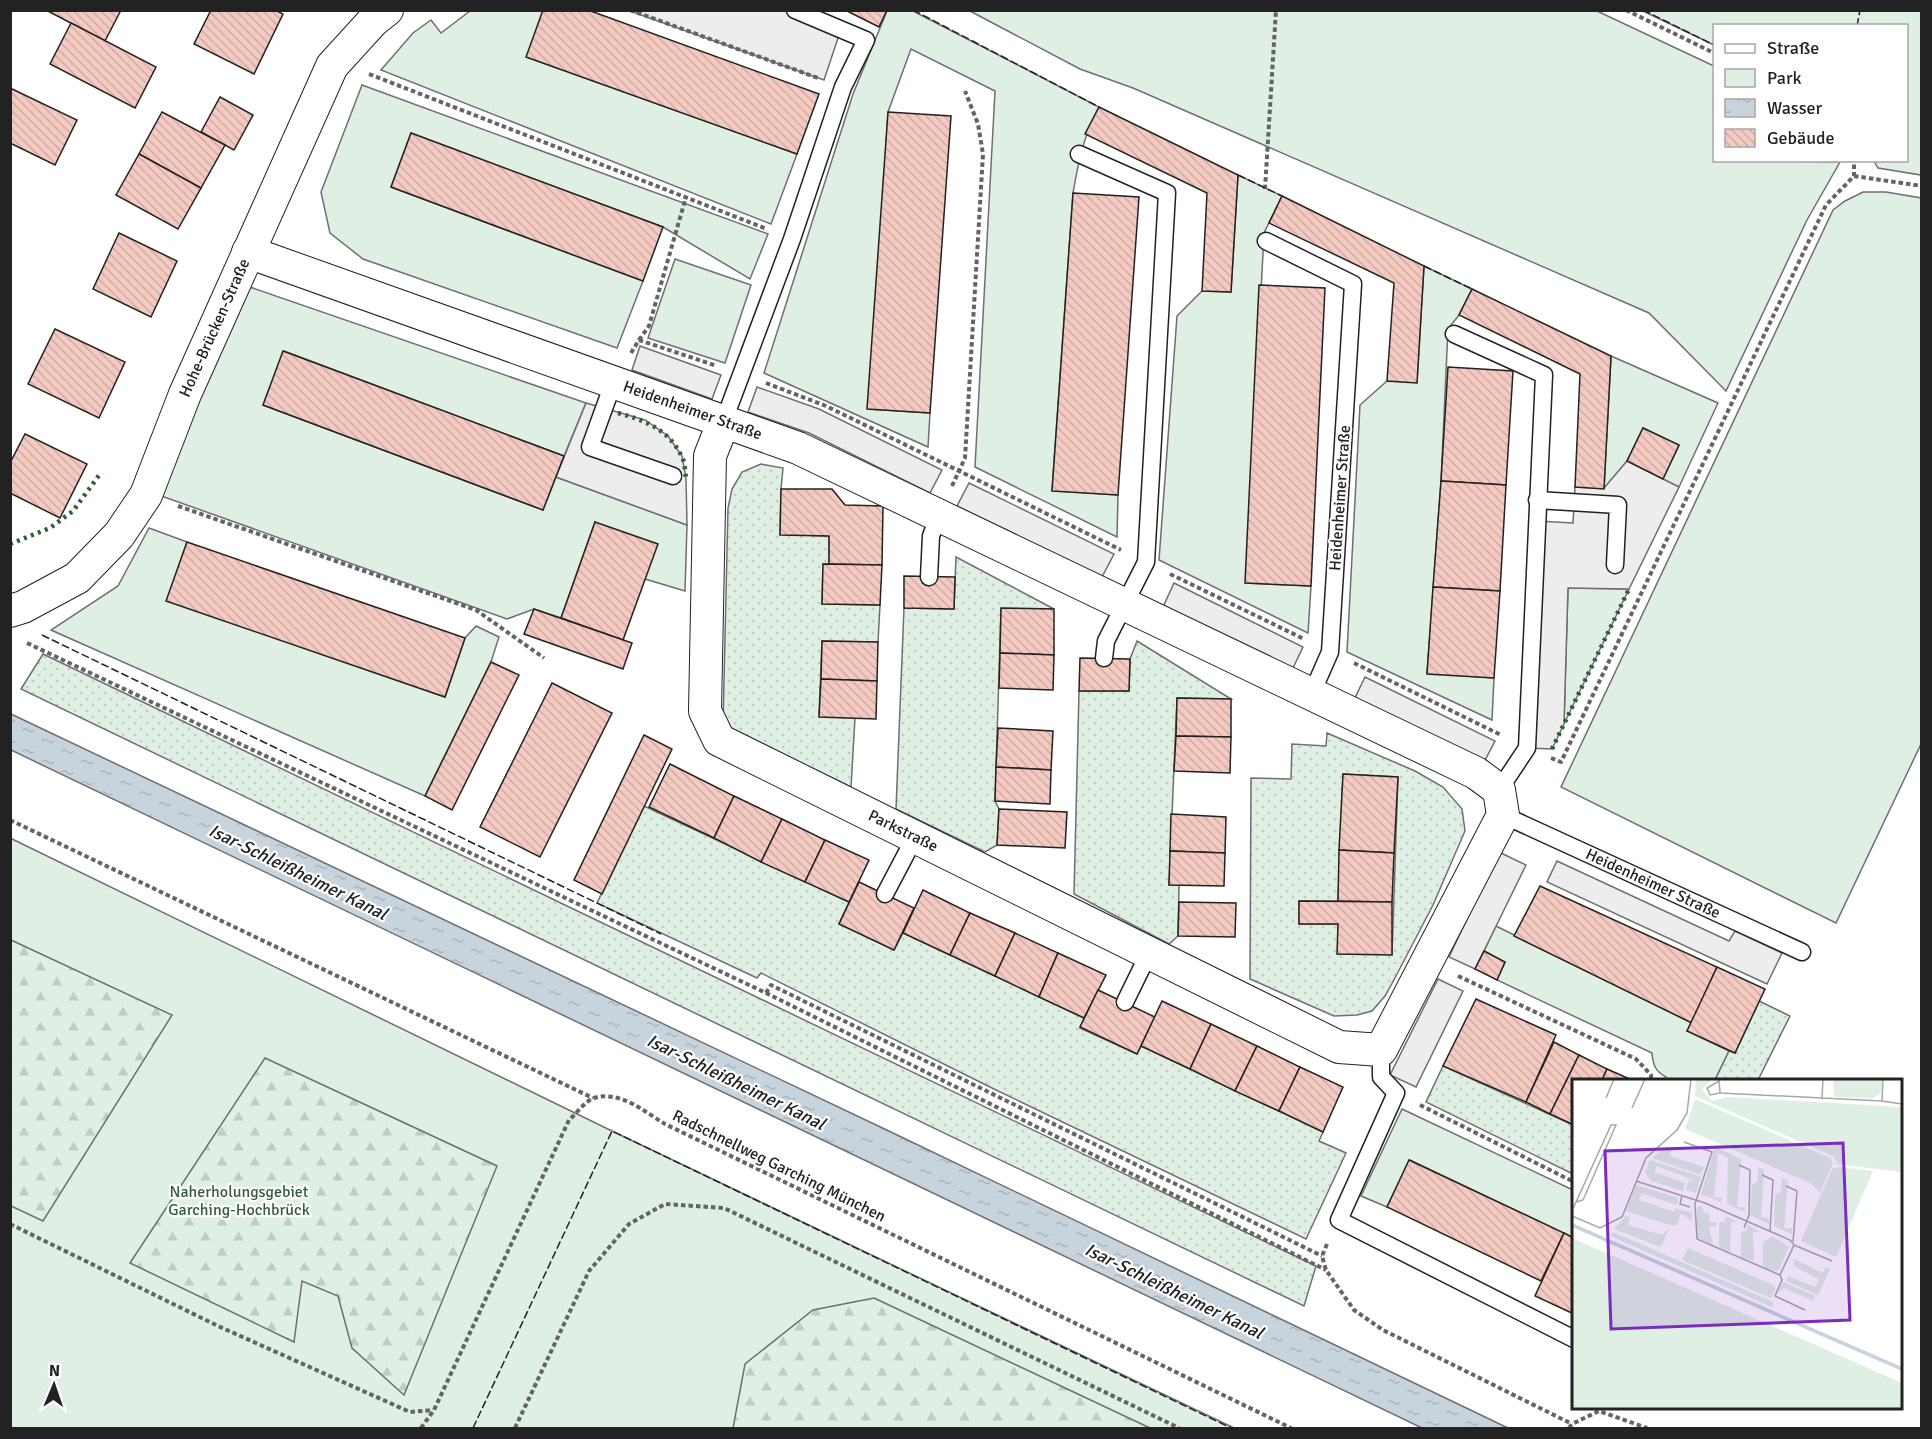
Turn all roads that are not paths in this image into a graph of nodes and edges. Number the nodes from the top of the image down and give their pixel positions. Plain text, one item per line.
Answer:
1 (387, 10) edge
2 (795, 10) edge
3 (1079, 154) dead end
4 (1266, 241) dead end
5 (248, 252) junction
6 (1454, 334) dead end
7 (614, 381) junction
8 (723, 423) junction
9 (674, 476) dead end
10 (1537, 500) junction
11 (939, 515) junction
12 (1615, 565) dead end
13 (929, 577) dead end
14 (1125, 603) junction
15 (10, 611) edge
16 (1104, 658) dead end
17 (1312, 693) junction
18 (1501, 803) junction
19 (915, 837) junction
20 (885, 894) dead end
21 (1802, 952) dead end
22 (1149, 953) junction
23 (1125, 1002) dead end
24 (1381, 1050) junction
25 (1572, 1339) edge

1 - 5 street, Hohe-Brücken-Straße
2 - 8 lane
3 - 14 lane
4 - 17 lane, Heidenheimer Straße
5 - 7 street, Heidenheimer Straße
5 - 15 street, Hohe-Brücken-Straße
6 - 10 lane
7 - 8 street, Heidenheimer Straße
7 - 9 lane
8 - 11 street, Heidenheimer Straße
8 - 19 street, Parkstraße
10 - 12 lane
10 - 18 lane
11 - 13 lane
11 - 14 street, Heidenheimer Straße
14 - 16 lane
14 - 17 street, Heidenheimer Straße
17 - 18 street, Heidenheimer Straße
18 - 21 lane, Heidenheimer Straße
18 - 24 street
19 - 20 lane
19 - 22 street, Parkstraße
22 - 23 lane
22 - 24 street, Parkstraße
24 - 25 lane

